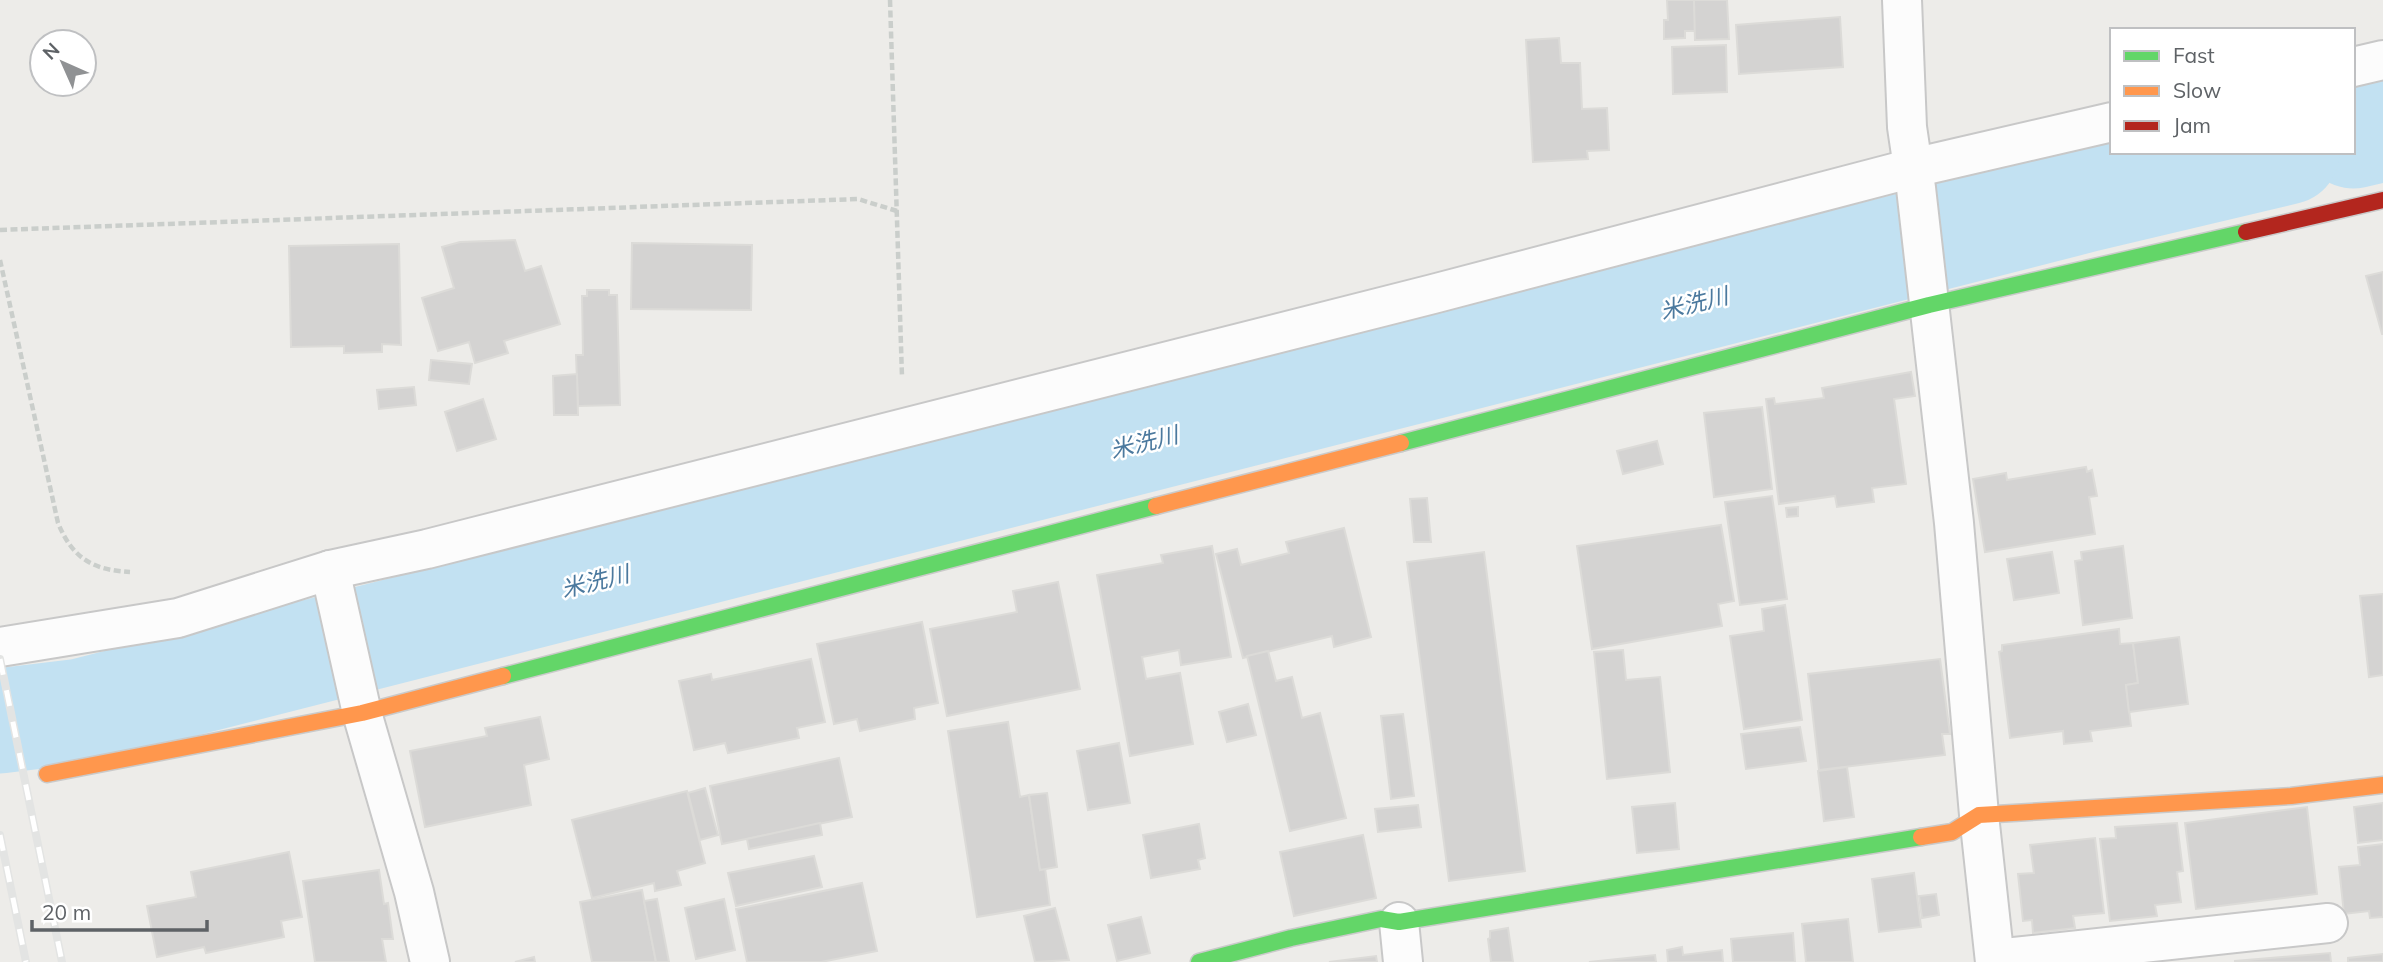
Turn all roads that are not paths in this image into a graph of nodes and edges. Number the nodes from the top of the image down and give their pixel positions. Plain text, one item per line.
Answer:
1 (1902, 0) edge
2 (2383, 60) edge
3 (2355, 67) edge
4 (2110, 123) edge
5 (1915, 178) junction
6 (2383, 200) edge
7 (1927, 295) junction
8 (332, 579) junction
9 (0, 647) edge
10 (361, 704) junction
11 (47, 774) dead end
12 (2383, 785) edge
13 (1979, 815) junction
14 (1399, 922) junction
15 (2328, 923) dead end
16 (1995, 960) edge
17 (430, 962) edge
18 (1199, 962) edge
19 (1403, 962) edge

1 - 5 street
2 - 3 street
4 - 5 street
5 - 7 street
5 - 8 street
6 - 7 street
7 - 10 street
7 - 13 street
8 - 9 street
8 - 10 street
10 - 11 street
10 - 17 street
12 - 13 street
13 - 14 street
13 - 16 street
14 - 18 street
14 - 19 street
15 - 16 street

